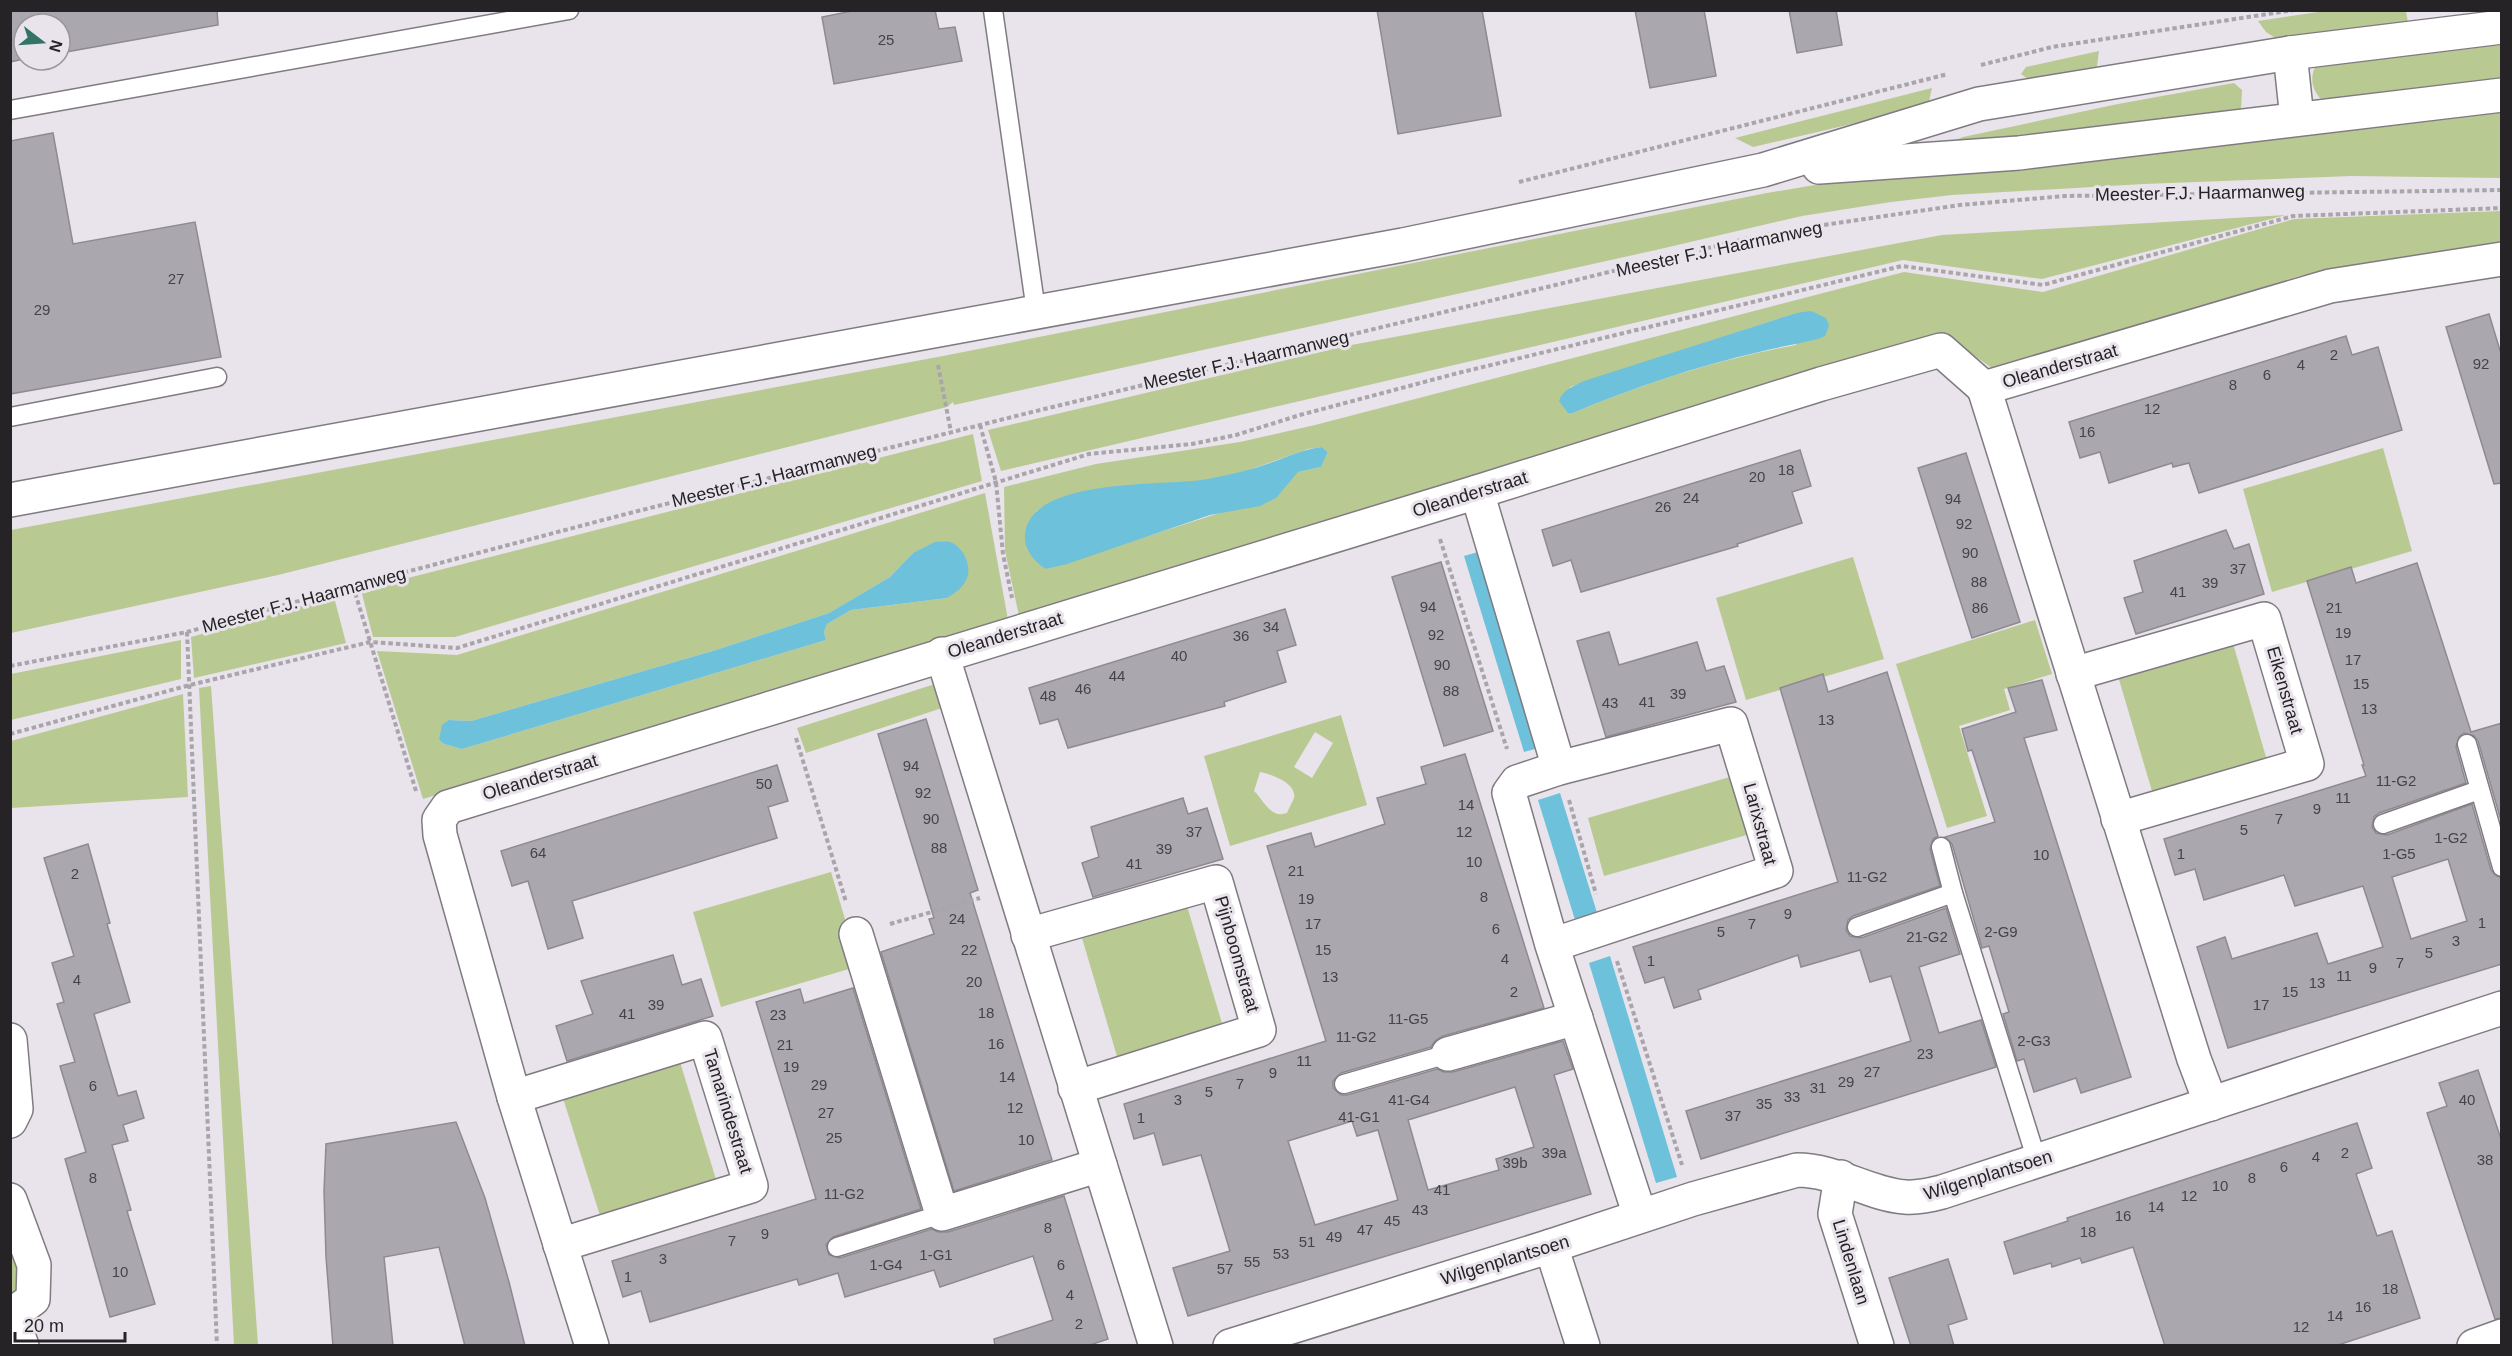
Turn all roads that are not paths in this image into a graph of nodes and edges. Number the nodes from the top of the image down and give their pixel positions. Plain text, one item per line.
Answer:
1 (569, 10) edge
2 (993, 10) edge
3 (2502, 27) edge
4 (2290, 52) junction
5 (2502, 95) edge
6 (10, 110) edge
7 (2297, 119) junction
8 (1763, 170) junction
9 (2502, 259) edge
10 (1036, 311) junction
11 (217, 377) dead end
12 (1984, 388) junction
13 (10, 417) edge
14 (1477, 492) junction
15 (10, 500) edge
16 (942, 654) junction
17 (2073, 674) junction
18 (2467, 744) dead end
19 (1559, 768) junction
20 (2479, 790) junction
21 (2118, 819) junction
22 (2382, 824) dead end
23 (1941, 847) dead end
24 (2502, 867) edge
25 (1953, 893) junction
26 (1857, 927) dead end
27 (856, 934) road end
28 (1028, 935) junction
29 (1552, 945) junction
30 (2502, 1008) edge
31 (1576, 1018) junction
32 (10, 1040) edge
33 (1448, 1054) joint
34 (1344, 1084) dead end
35 (1075, 1088) junction
36 (514, 1097) junction
37 (2211, 1104) junction
38 (10, 1120) edge
39 (2037, 1161) junction
40 (1100, 1165) junction
41 (1841, 1177) junction
42 (10, 1200) edge
43 (942, 1214) junction
44 (1640, 1216) junction
45 (560, 1245) junction
46 (1551, 1246) junction
47 (837, 1247) dead end
48 (11, 1316) edge
49 (2502, 1336) edge
50 (22, 1346) edge
51 (592, 1346) edge
52 (1156, 1346) edge
53 (1230, 1346) edge
54 (1583, 1346) edge
55 (1877, 1346) edge
56 (2474, 1346) edge

1 - 6 lane
2 - 10 lane
3 - 4 street
4 - 7 street
4 - 8 street
5 - 7 street
7 - 8 street
8 - 10 street
9 - 12 street, Oleanderstraat
10 - 15 street
11 - 13 lane
12 - 14 street, Oleanderstraat
12 - 17 street
14 - 16 street, Oleanderstraat
14 - 19 street
16 - 28 street
16 - 36 street, Oleanderstraat
17 - 21 street
17 - 21 street, Eikenstraat
18 - 20 lane
19 - 29 street, Larixstraat
19 - 29 street, Larixstraat
20 - 22 lane
20 - 24 lane
21 - 37 street
23 - 25 lane
25 - 26 lane
25 - 39 lane
27 - 43 street
28 - 35 street
28 - 35 street, Pijnboomstraat
29 - 31 street
30 - 37 street, Wilgenplantsoen
31 - 33 street
31 - 44 street
32 - 38 street
33 - 34 lane
35 - 40 street
36 - 45 street
36 - 45 street, Tamarindestraat
37 - 39 street, Wilgenplantsoen
39 - 41 street, Wilgenplantsoen
40 - 43 street
40 - 52 street
41 - 44 street, Wilgenplantsoen
41 - 55 street, Lindenlaan
42 - 48 street
43 - 47 lane
44 - 46 street, Wilgenplantsoen
45 - 51 street
46 - 53 street, Wilgenplantsoen
46 - 54 street
48 - 50 street
49 - 56 street

